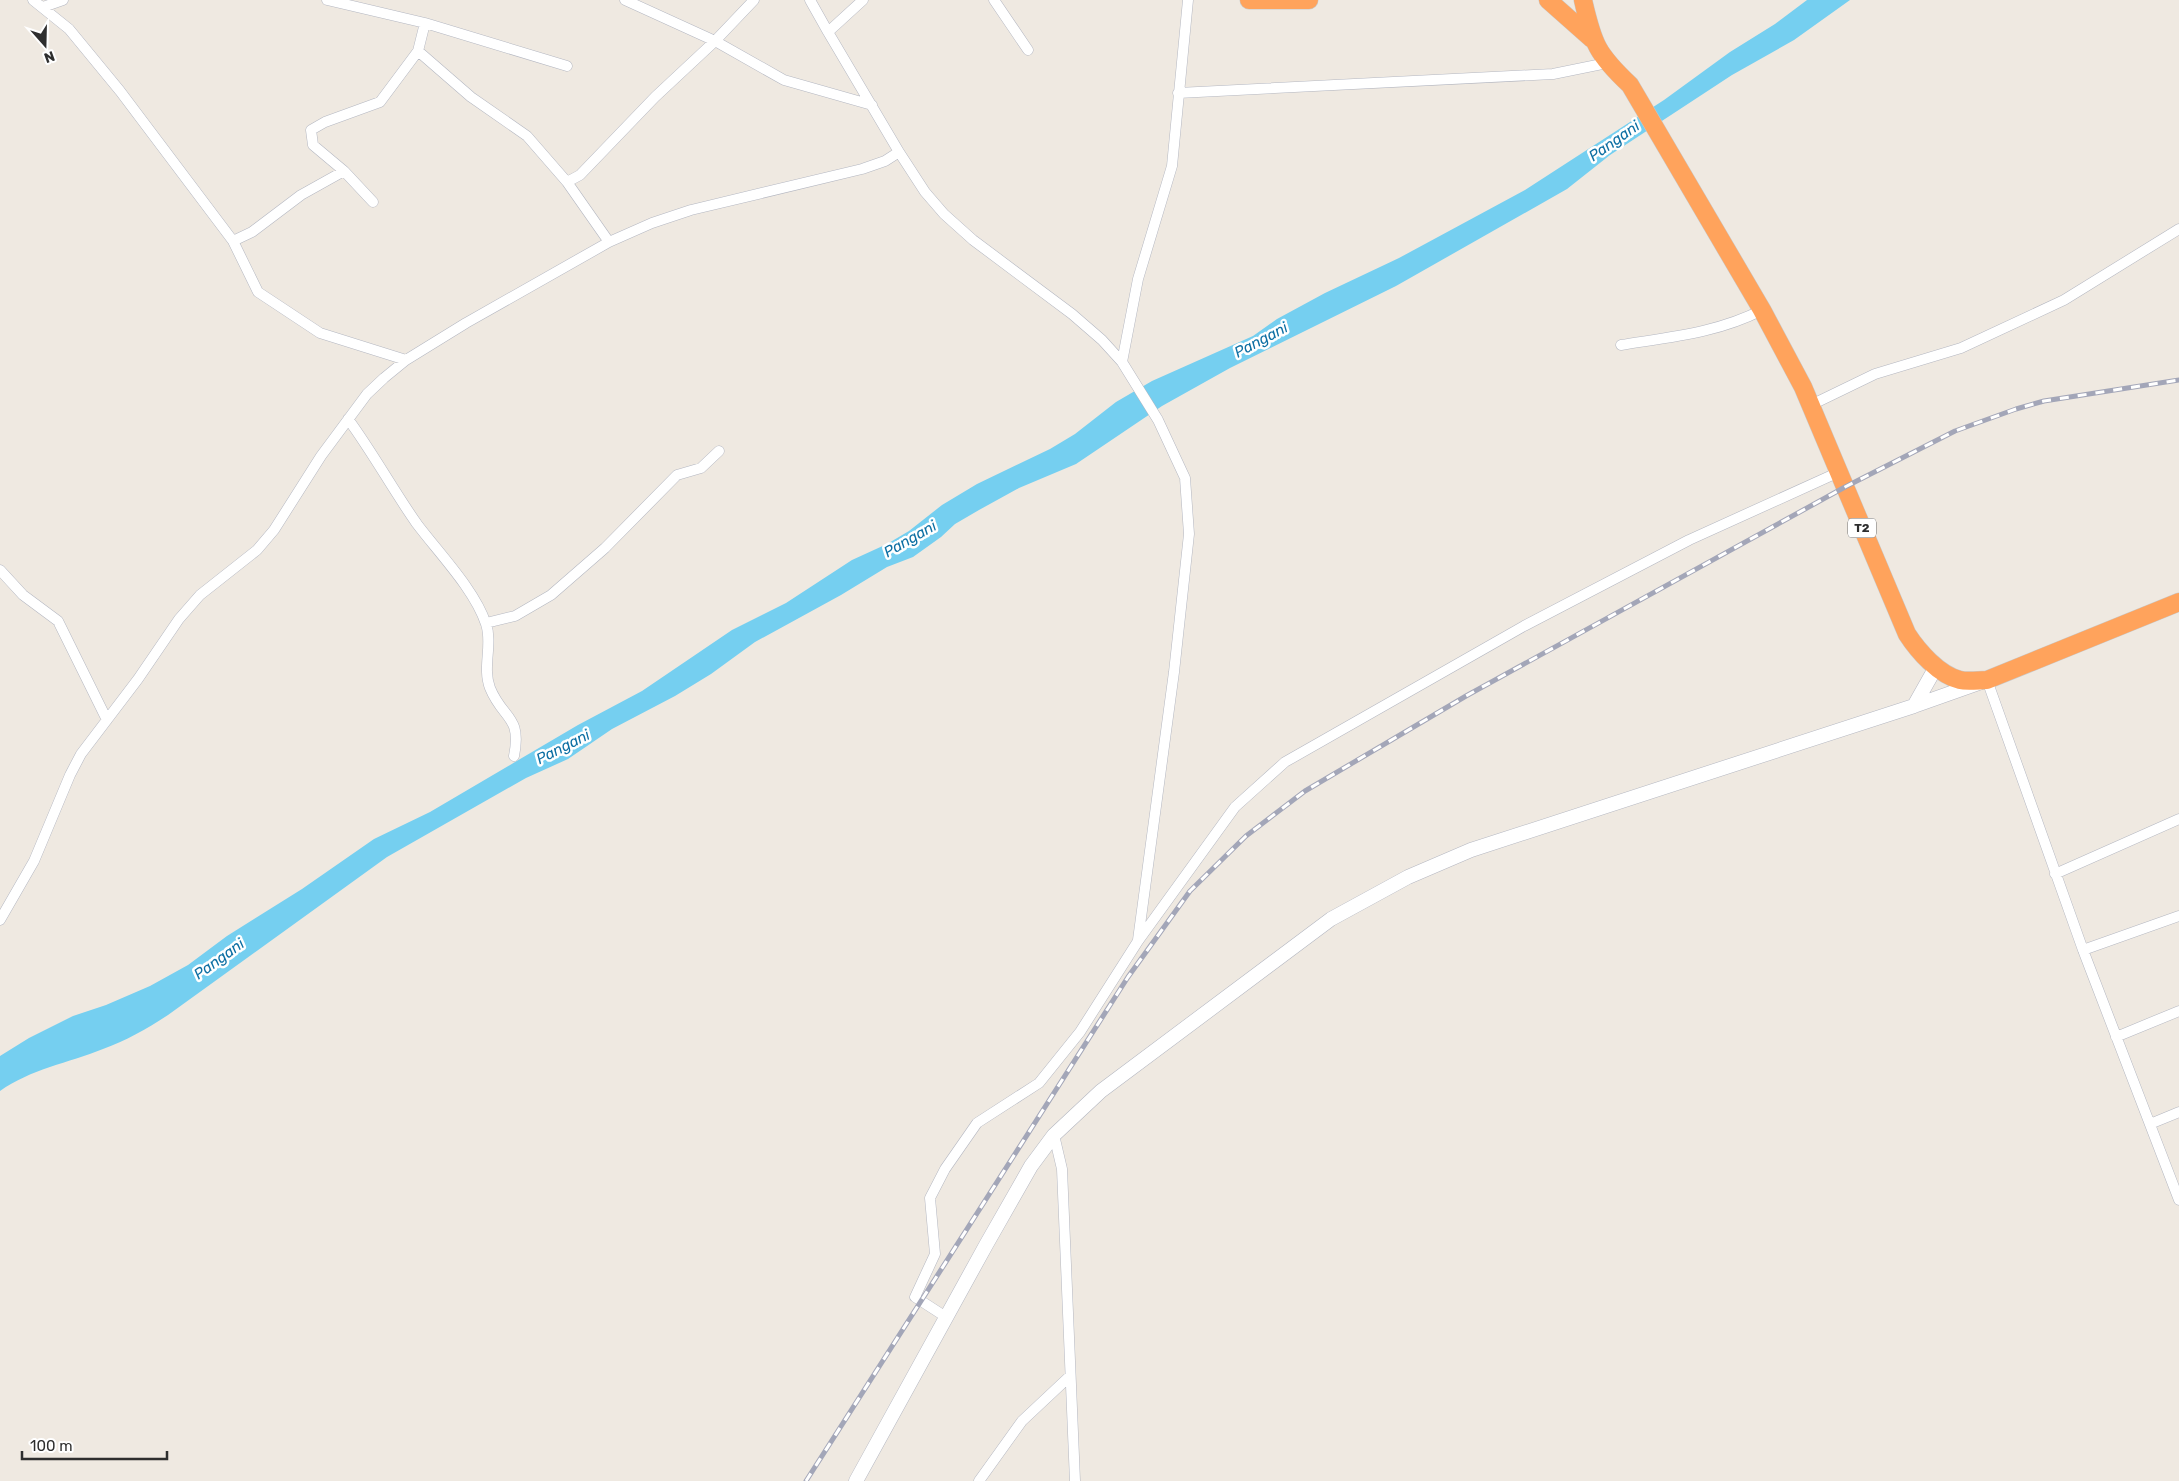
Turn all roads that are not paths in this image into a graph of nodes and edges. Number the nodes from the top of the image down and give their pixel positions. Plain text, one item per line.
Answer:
1 (33, 0) edge
2 (63, 0) edge
3 (328, 0) edge
4 (625, 0) edge
5 (754, 0) edge
6 (810, 0) edge
7 (864, 0) edge
8 (994, 0) edge
9 (1188, 0) edge
10 (1249, 0) edge
11 (1310, 0) edge
12 (1548, 0) edge
13 (1582, 0) edge
14 (43, 7) junction
15 (425, 22) junction
16 (828, 32) junction
17 (1592, 38) junction
18 (715, 42) junction
19 (1028, 50) dead end
20 (418, 52) junction
21 (1607, 63) junction
22 (567, 66) dead end
23 (1178, 93) junction
24 (872, 105) junction
25 (899, 152) junction
26 (344, 171) junction
27 (567, 182) junction
28 (373, 202) dead end
29 (2179, 229) edge
30 (233, 241) junction
31 (609, 242) junction
32 (1762, 310) junction
33 (1621, 345) dead end
34 (406, 360) junction
35 (1122, 362) junction
36 (1810, 405) junction
37 (348, 419) junction
38 (718, 451) dead end
39 (1839, 472) junction
40 (0, 570) edge
41 (2179, 602) edge
42 (486, 623) junction
43 (1936, 667) junction
44 (1987, 680) junction
45 (1914, 706) junction
46 (107, 720) junction
47 (514, 756) dead end
48 (2179, 820) edge
49 (2054, 874) junction
50 (2179, 916) edge
51 (0, 920) edge
52 (1138, 941) junction
53 (2083, 950) junction
54 (2179, 1011) edge
55 (2116, 1037) junction
56 (2179, 1112) edge
57 (2150, 1124) junction
58 (1054, 1134) junction
59 (2179, 1200) edge
60 (946, 1317) junction
61 (1070, 1376) junction
62 (856, 1481) edge
63 (979, 1481) edge
64 (1075, 1481) edge

1 - 14 street
2 - 14 street
3 - 15 street
4 - 18 street
5 - 18 street
6 - 16 street
7 - 16 street
8 - 19 street
9 - 23 street
10 - 11 highway
12 - 17 highway, T2
13 - 17 highway, T2
14 - 30 street
15 - 20 street
15 - 22 street
16 - 24 street
17 - 21 highway, T2
18 - 24 street
18 - 27 street
20 - 26 street
20 - 27 street
21 - 23 street
21 - 32 highway, T2
23 - 35 street
24 - 25 street
25 - 31 street
25 - 35 street
26 - 28 street
26 - 30 street
27 - 31 street
29 - 36 street
30 - 34 street
31 - 34 street
32 - 33 street
32 - 36 highway, T2
34 - 37 street
35 - 52 street
36 - 39 highway, T2
37 - 42 street
37 - 46 street
38 - 42 street
39 - 43 highway, T2
39 - 52 street
40 - 46 street
41 - 44 highway, T2
42 - 47 street
43 - 44 highway, T2
43 - 45 main road
44 - 45 main road
44 - 49 street
45 - 58 main road
46 - 51 street
48 - 49 street
49 - 53 street
50 - 53 street
52 - 60 street
53 - 55 street
54 - 55 street
55 - 57 street
56 - 57 street
57 - 59 street
58 - 60 main road
58 - 61 street
60 - 62 main road
61 - 63 street
61 - 64 street

